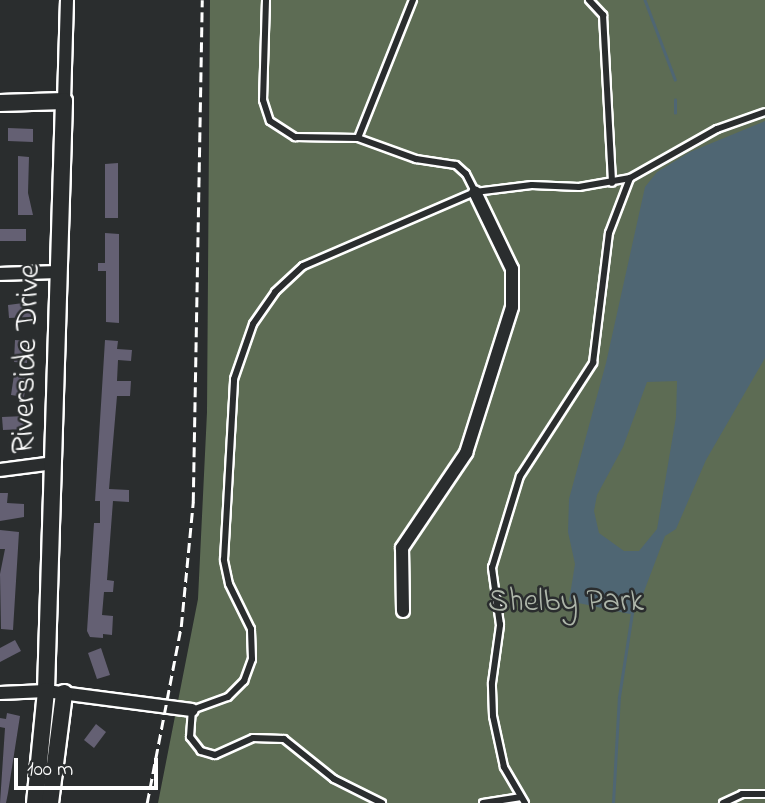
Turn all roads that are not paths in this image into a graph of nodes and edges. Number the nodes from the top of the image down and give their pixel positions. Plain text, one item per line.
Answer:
1 (67, 0) edge
2 (267, 0) edge
3 (413, 0) edge
4 (589, 0) edge
5 (64, 101) junction
6 (0, 103) edge
7 (765, 112) edge
8 (358, 138) junction
9 (629, 178) junction
10 (612, 183) junction
11 (475, 192) junction
12 (59, 272) junction
13 (0, 274) edge
14 (54, 463) junction
15 (0, 470) edge
16 (403, 611) dead end
17 (46, 691) junction
18 (0, 693) edge
19 (64, 693) junction
20 (192, 710) junction
21 (765, 794) edge
22 (523, 800) edge
23 (34, 803) edge
24 (50, 803) edge
25 (382, 803) edge
26 (484, 803) edge
27 (723, 803) edge

1 - 5 street, Riverside Drive
2 - 8 lane
3 - 8 lane
4 - 10 lane
5 - 6 street
5 - 12 street, Riverside Drive
7 - 9 lane
8 - 11 lane
9 - 10 lane
9 - 22 lane
10 - 11 lane
11 - 16 street
11 - 20 lane
12 - 13 street
12 - 14 street, Riverside Drive
14 - 15 street
14 - 17 street, Riverside Drive
17 - 18 street
17 - 19 street
17 - 23 street, Riverside Drive
19 - 20 street
19 - 24 street
20 - 25 lane
21 - 27 lane
22 - 26 lane

